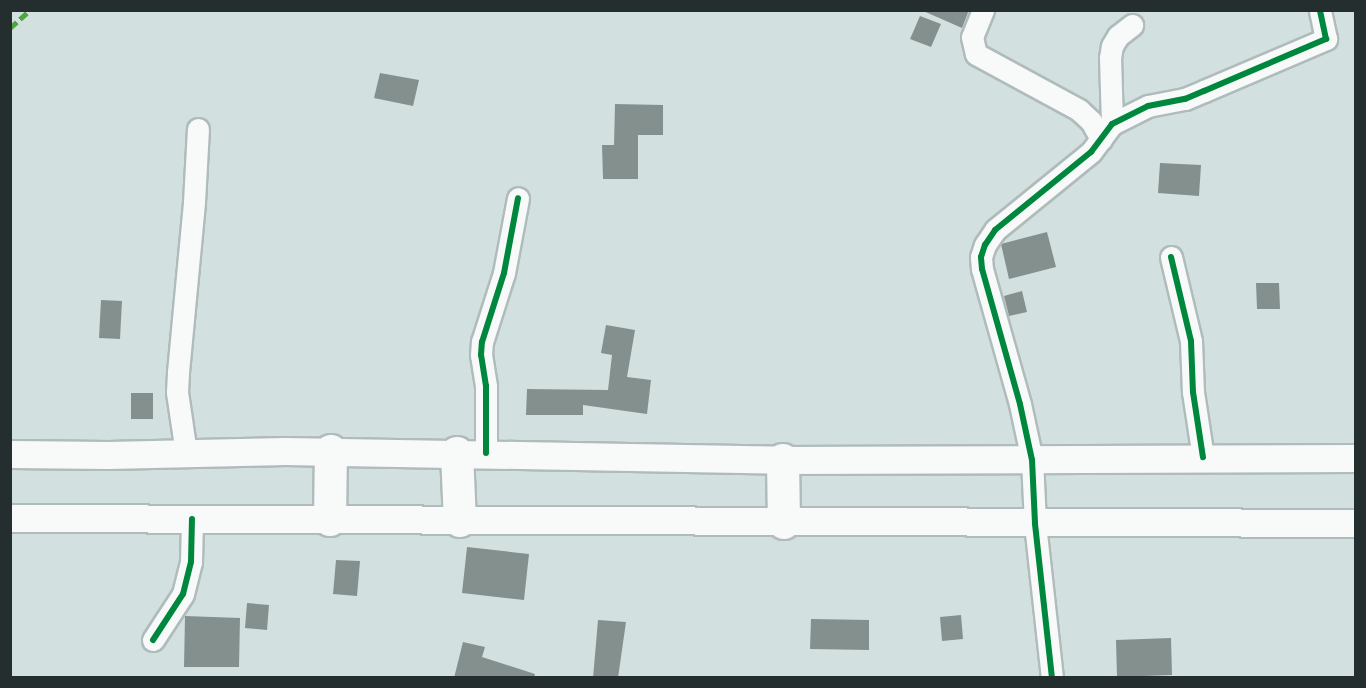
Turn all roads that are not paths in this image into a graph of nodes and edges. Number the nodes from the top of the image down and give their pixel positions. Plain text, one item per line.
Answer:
1 (983, 10) edge
2 (1320, 10) edge
3 (1132, 25) dead end
4 (198, 129) dead end
5 (1106, 131) junction
6 (518, 198) dead end
7 (1171, 257) dead end
8 (331, 451) junction
9 (10, 453) edge
10 (186, 453) junction
11 (472, 453) junction
12 (1203, 457) junction
13 (1356, 458) edge
14 (783, 460) junction
15 (1032, 460) junction
16 (10, 518) edge
17 (192, 519) junction
18 (330, 520) junction
19 (460, 521) junction
20 (784, 523) junction
21 (1035, 523) junction
22 (1356, 523) edge
23 (153, 640) dead end
24 (1052, 678) edge

1 - 5 street
2 - 5 street
3 - 5 street
4 - 10 street
5 - 15 street
6 - 11 street
7 - 12 street
8 - 10 main road
8 - 11 main road
8 - 18 highway
9 - 10 main road
11 - 14 main road
11 - 19 highway
12 - 13 main road
12 - 15 main road
14 - 15 main road
14 - 20 highway
15 - 21 street
16 - 17 main road
17 - 18 main road
17 - 23 street
18 - 19 main road
19 - 20 main road
20 - 21 main road
21 - 22 main road
21 - 24 street

